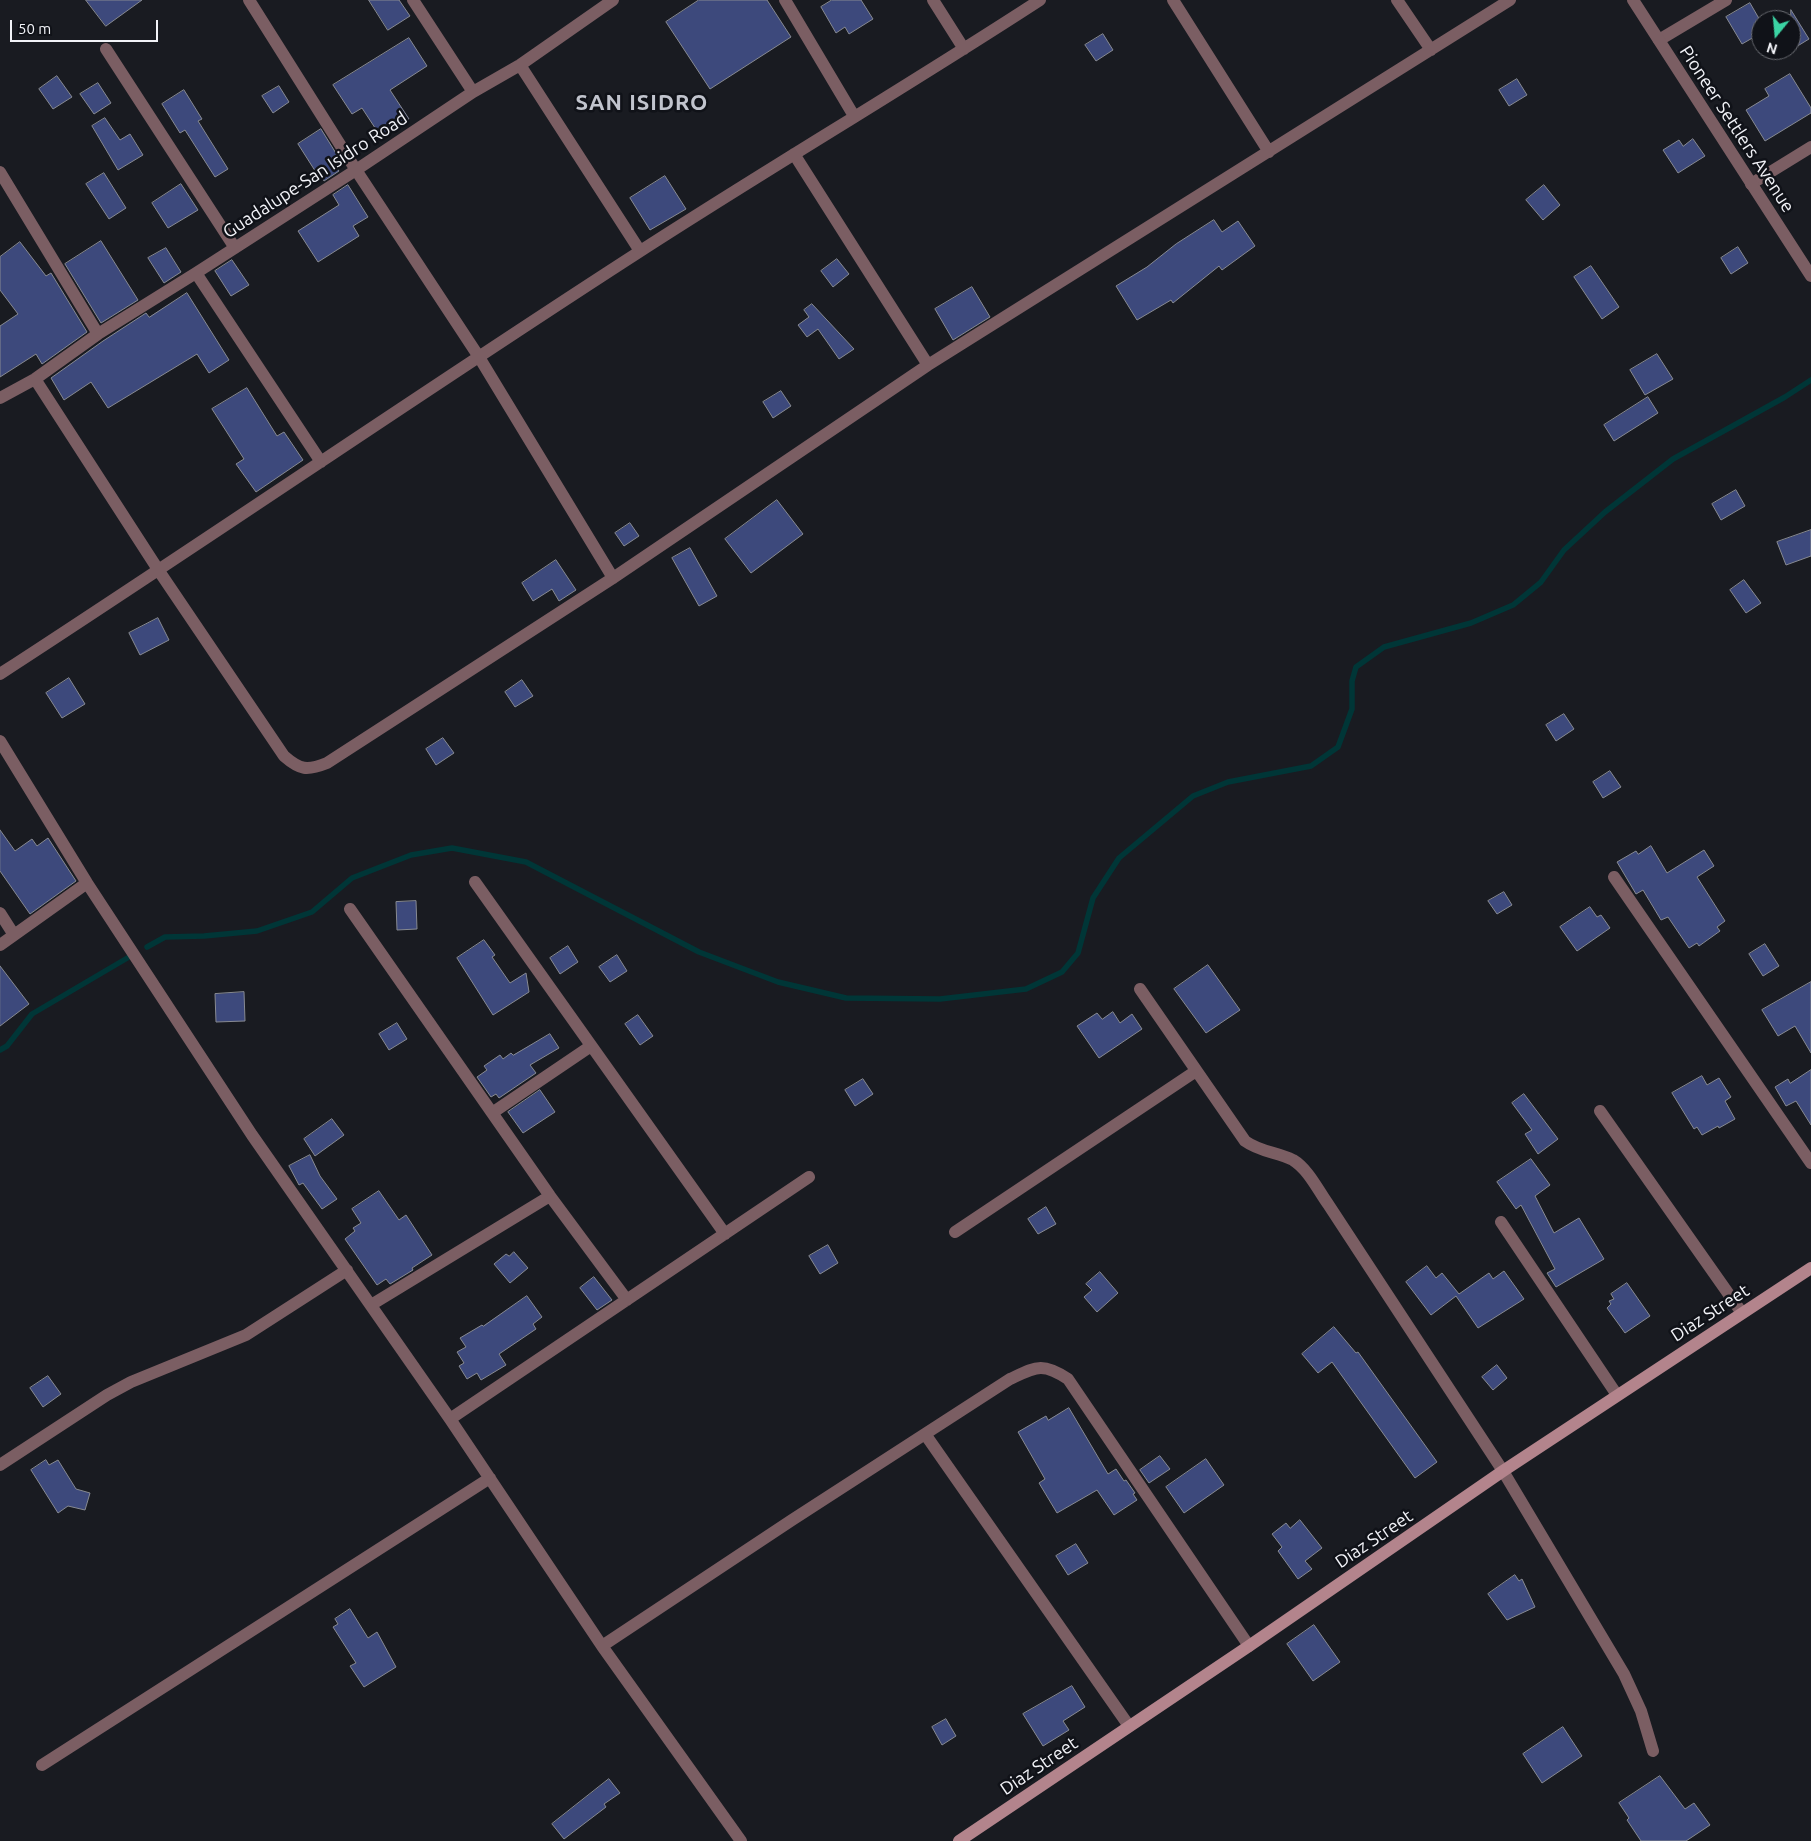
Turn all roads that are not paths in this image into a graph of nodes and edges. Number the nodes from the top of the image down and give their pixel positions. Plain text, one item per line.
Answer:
1 (249, 0) edge
2 (413, 0) edge
3 (613, 0) edge
4 (785, 0) edge
5 (933, 0) edge
6 (1040, 0) edge
7 (1173, 0) edge
8 (1397, 0) edge
9 (1510, 0) edge
10 (1633, 0) edge
11 (1726, 0) edge
12 (1659, 40) junction
13 (106, 49) dead end
14 (964, 49) junction
15 (1431, 50) junction
16 (520, 65) junction
17 (473, 92) junction
18 (854, 116) junction
19 (1811, 147) edge
20 (1268, 152) junction
21 (794, 154) junction
22 (356, 170) junction
23 (0, 172) edge
24 (1751, 184) junction
25 (235, 248) junction
26 (640, 251) junction
27 (196, 273) junction
28 (1811, 276) edge
29 (98, 334) junction
30 (479, 357) junction
31 (928, 365) junction
32 (35, 379) junction
33 (0, 398) edge
34 (321, 462) junction
35 (159, 571) junction
36 (613, 578) junction
37 (0, 674) edge
38 (0, 742) edge
39 (1614, 876) dead end
40 (475, 882) dead end
41 (87, 883) junction
42 (350, 909) dead end
43 (0, 913) edge
44 (14, 935) junction
45 (0, 945) edge
46 (1140, 989) dead end
47 (591, 1046) junction
48 (1196, 1071) junction
49 (1600, 1111) dead end
50 (492, 1113) junction
51 (1811, 1163) edge
52 (809, 1177) dead end
53 (550, 1196) junction
54 (1501, 1222) dead end
55 (955, 1232) dead end
56 (725, 1234) junction
57 (1811, 1268) edge
58 (347, 1270) junction
59 (627, 1300) junction
60 (371, 1305) junction
61 (1742, 1313) junction
62 (1617, 1396) junction
63 (450, 1419) junction
64 (925, 1434) junction
65 (0, 1465) edge
66 (1503, 1471) junction
67 (490, 1478) junction
68 (602, 1646) junction
69 (1249, 1646) junction
70 (1129, 1726) junction
71 (1653, 1751) dead end
72 (42, 1765) dead end
73 (741, 1841) edge
74 (959, 1841) edge

1 - 22 street
2 - 17 street
3 - 16 street, Guadalupe-San Isidro Road
4 - 18 street
5 - 14 street
6 - 14 street
7 - 20 street
8 - 15 street
9 - 15 street
10 - 12 street, Pioneer Settlers Avenue
11 - 12 street
12 - 24 street, Pioneer Settlers Avenue
13 - 25 street
14 - 18 street
15 - 20 street
16 - 17 street, Guadalupe-San Isidro Road
16 - 26 street
17 - 22 street, Guadalupe-San Isidro Road
18 - 21 street
19 - 24 street
20 - 31 street
21 - 26 street
21 - 31 street
22 - 25 street, Guadalupe-San Isidro Road
22 - 30 street
23 - 29 street
24 - 28 street, Pioneer Settlers Avenue
25 - 27 street, Guadalupe-San Isidro Road
26 - 30 street
27 - 29 street, Guadalupe-San Isidro Road
27 - 34 street
29 - 32 street, Guadalupe-San Isidro Road
30 - 34 street
30 - 36 street
31 - 36 street
32 - 33 street, Guadalupe-San Isidro Road
32 - 35 street
34 - 35 street
35 - 36 street
35 - 37 street
38 - 41 street
39 - 51 street
40 - 47 street
41 - 44 street
41 - 58 street
42 - 50 street
43 - 44 street
44 - 45 street
46 - 48 street
47 - 50 street
47 - 56 street
48 - 55 street
48 - 66 street
49 - 61 street
50 - 53 street
52 - 56 street
53 - 59 street
53 - 60 street
54 - 62 street
56 - 59 street
57 - 61 main road, Diaz Street
58 - 60 street
58 - 65 street
59 - 63 street
60 - 63 street
61 - 62 main road, Diaz Street
62 - 66 main road, Diaz Street
63 - 67 street
64 - 68 street
64 - 69 street
64 - 70 street
66 - 69 main road, Diaz Street
66 - 71 street
67 - 68 street
67 - 72 street
68 - 73 street
69 - 70 main road, Diaz Street
70 - 74 main road, Diaz Street

